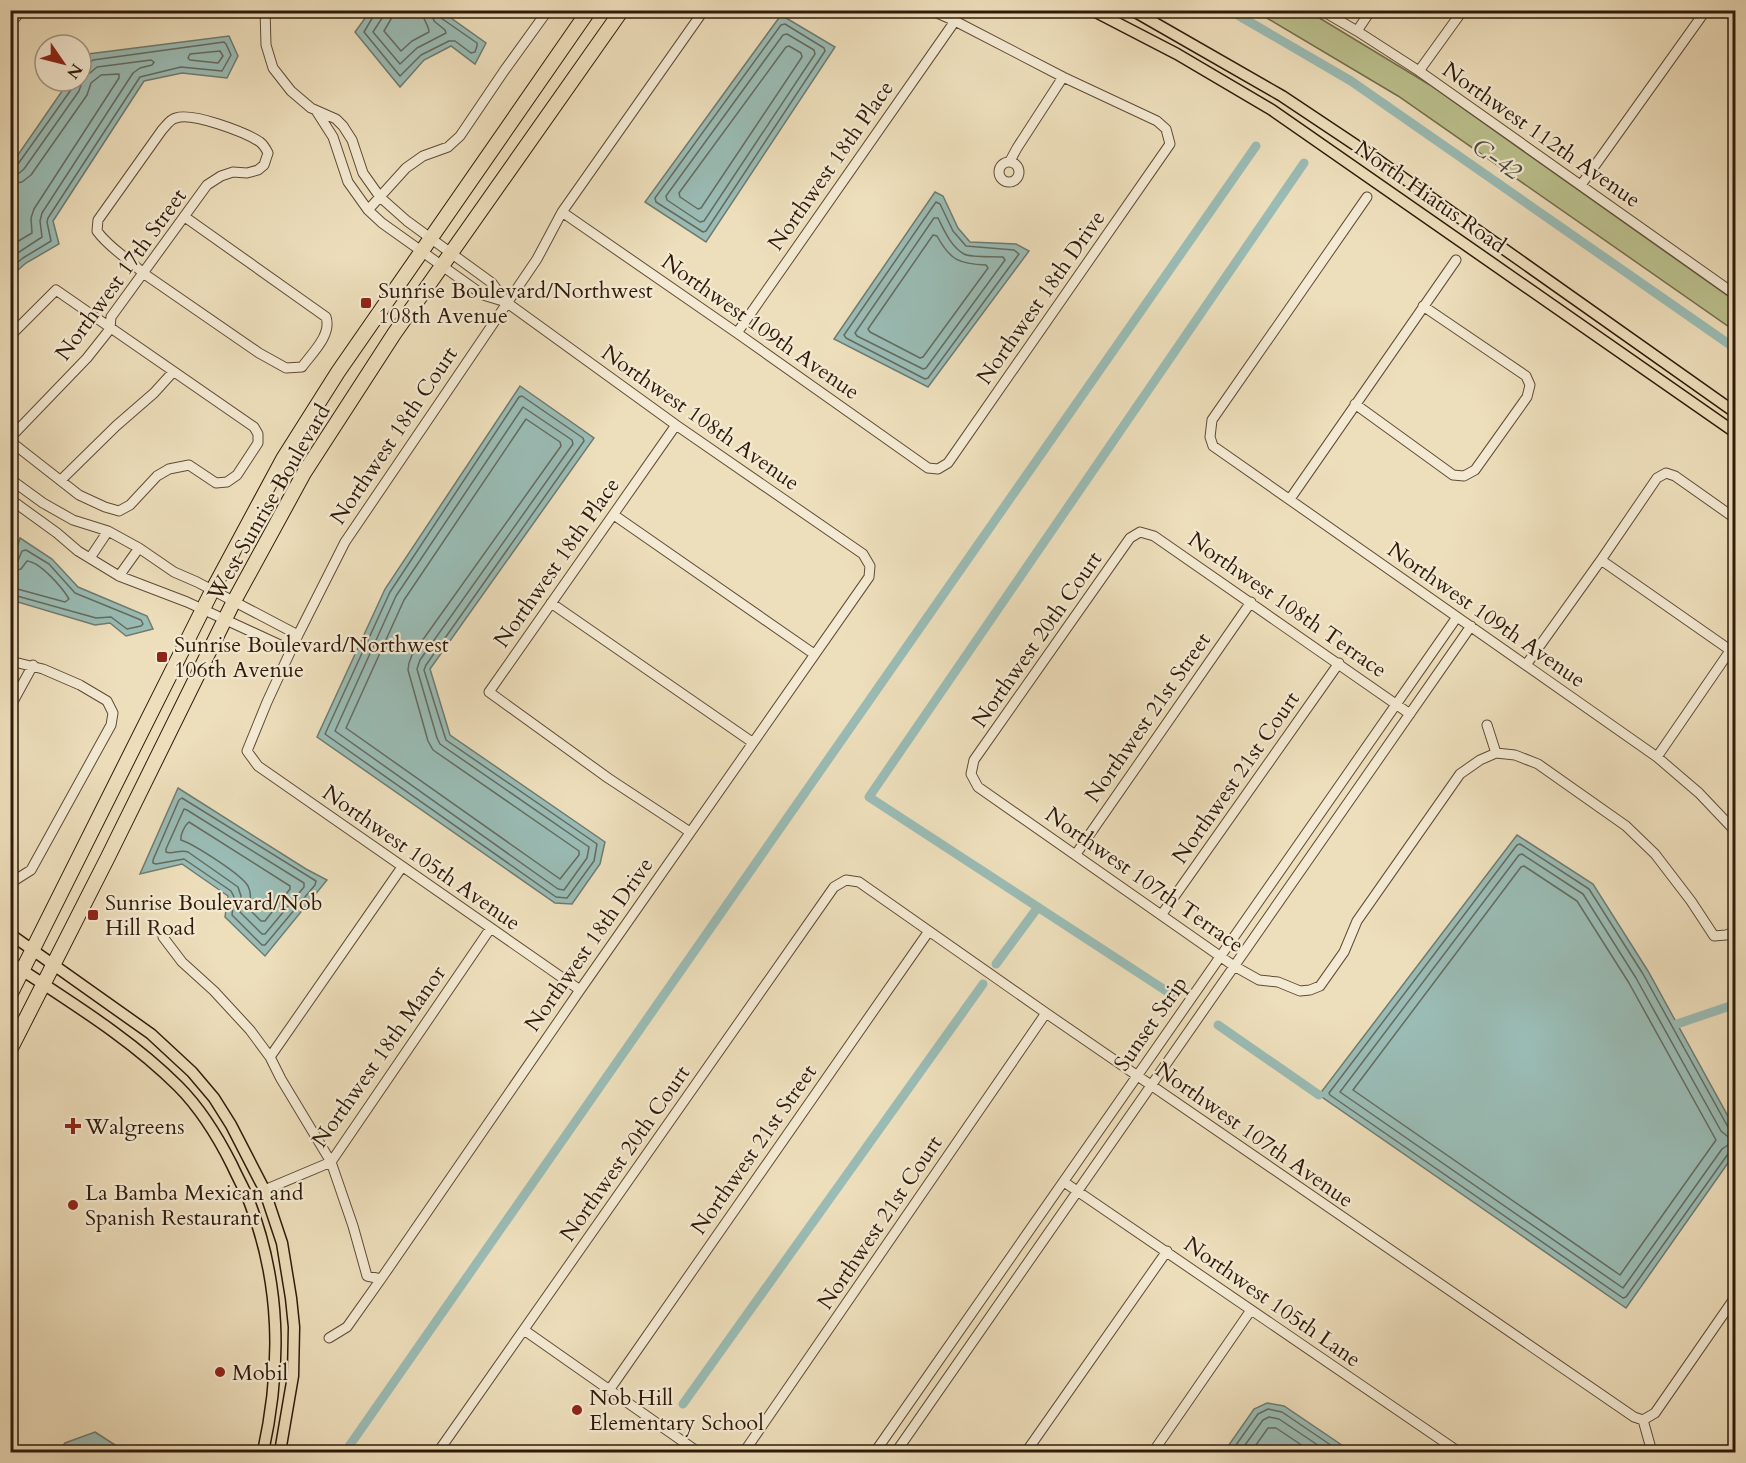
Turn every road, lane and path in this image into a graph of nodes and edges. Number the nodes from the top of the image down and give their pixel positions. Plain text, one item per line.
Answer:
1 (22, 10) edge
2 (265, 10) edge
3 (548, 10) edge
4 (589, 10) edge
5 (622, 10) edge
6 (704, 10) edge
7 (930, 10) edge
8 (1092, 10) edge
9 (1132, 10) edge
10 (1322, 10) edge
11 (1371, 10) edge
12 (1463, 10) edge
13 (1706, 10) edge
14 (955, 21) junction
15 (10, 24) edge
16 (1357, 31) junction
17 (1419, 71) junction
18 (1063, 77) junction
19 (317, 112) junction
20 (1010, 161) dead end
21 (1581, 185) junction
22 (380, 197) junction
23 (1367, 197) dead end
24 (368, 210) junction
25 (562, 212) junction
26 (185, 217) junction
27 (431, 238) junction
28 (421, 252) junction
29 (450, 253) junction
30 (1456, 260) dead end
31 (442, 265) junction
32 (143, 273) junction
33 (1736, 295) edge
34 (506, 302) junction
35 (1423, 306) junction
36 (110, 329) junction
37 (737, 333) junction
38 (10, 336) edge
39 (1633, 340) junction
40 (1623, 354) junction
41 (173, 372) junction
42 (1355, 404) junction
43 (1736, 413) edge
44 (676, 426) junction
45 (1736, 433) edge
46 (10, 440) edge
47 (938, 468) joint
48 (10, 479) edge
49 (60, 480) junction
50 (10, 499) edge
51 (1290, 499) junction
52 (614, 516) junction
53 (1736, 519) edge
54 (108, 531) junction
55 (1140, 532) joint
56 (140, 548) junction
57 (90, 558) junction
58 (1601, 560) junction
59 (870, 566) joint
60 (119, 576) junction
61 (212, 591) junction
62 (1251, 602) junction
63 (233, 603) junction
64 (551, 603) junction
65 (204, 609) junction
66 (1457, 616) junction
67 (225, 618) junction
68 (1471, 626) junction
69 (298, 635) junction
70 (1733, 646) edge
71 (291, 650) junction
72 (814, 654) junction
73 (10, 661) edge
74 (1339, 663) junction
75 (33, 665) junction
76 (1527, 665) junction
77 (1396, 704) junction
78 (10, 707) edge
79 (1410, 714) junction
80 (1486, 725) dead end
81 (753, 742) junction
82 (247, 750) joint
83 (1496, 753) junction
84 (1657, 757) junction
85 (971, 774) joint
86 (690, 831) junction
87 (1736, 832) edge
88 (1076, 854) junction
89 (402, 867) junction
90 (846, 880) joint
91 (12, 882) edge
92 (1162, 914) junction
93 (490, 929) junction
94 (929, 931) junction
95 (1736, 931) edge
96 (10, 934) edge
97 (163, 937) dead end
98 (33, 950) junction
99 (1221, 957) junction
100 (54, 965) junction
101 (16, 966) edge
102 (1234, 966) junction
103 (45, 985) junction
104 (580, 990) junction
105 (10, 995) edge
106 (1046, 1013) junction
107 (10, 1050) edge
108 (270, 1057) junction
109 (1137, 1076) junction
110 (1152, 1086) junction
111 (332, 1162) junction
112 (1064, 1182) junction
113 (264, 1190) junction
114 (1077, 1191) junction
115 (248, 1197) junction
116 (1167, 1251) junction
117 (381, 1280) junction
118 (1736, 1296) edge
119 (1251, 1310) junction
120 (525, 1330) junction
121 (329, 1338) dead end
122 (610, 1389) junction
123 (1643, 1420) junction
124 (263, 1452) edge
125 (280, 1452) edge
126 (438, 1452) edge
127 (698, 1452) edge
128 (744, 1452) edge
129 (875, 1452) edge
130 (896, 1452) edge
131 (1026, 1452) edge
132 (1152, 1452) edge
133 (1459, 1452) edge
134 (1652, 1452) edge

1 - 15 street
2 - 19 street, Northwest 108th Avenue
3 - 22 street
4 - 27 highway, West Sunrise Boulevard
5 - 29 highway, West Sunrise Boulevard
6 - 25 street, Northwest 18th Court
7 - 14 street
8 - 40 main road, North Hiatus Road
9 - 39 main road, North Hiatus Road
10 - 16 street, Northwest 112th Avenue
11 - 16 street
12 - 17 street
13 - 21 street
14 - 18 street
14 - 37 street, Northwest 18th Place
16 - 17 street, Northwest 112th Avenue
17 - 21 street, Northwest 112th Avenue
18 - 20 street
18 - 47 street, Northwest 18th Drive
19 - 22 street, Northwest 108th Avenue
19 - 24 street, Northwest 108th Avenue
21 - 33 street, Northwest 112th Avenue
22 - 24 street
22 - 27 street, Northwest 108th Avenue
23 - 51 street, Northwest 109th Avenue
24 - 28 street, Northwest 108th Avenue
25 - 34 street, Northwest 18th Court
25 - 37 street, Northwest 109th Avenue
26 - 32 street, Northwest 17th Street
26 - 32 street
26 - 32 street, Northwest 17th Street
27 - 28 highway, West Sunrise Boulevard
27 - 29 street, Northwest 108th Avenue
28 - 31 street, Northwest 108th Avenue
28 - 61 highway, West Sunrise Boulevard
29 - 31 highway, West Sunrise Boulevard
29 - 34 street, Northwest 108th Avenue
30 - 35 street
31 - 34 street, Northwest 108th Avenue
31 - 63 highway, West Sunrise Boulevard
32 - 36 street, Northwest 17th Street
34 - 44 street, Northwest 108th Avenue
34 - 69 street, Northwest 18th Court
35 - 42 street
35 - 42 street
36 - 38 street
36 - 41 street
36 - 46 street, Northwest 17th Street
37 - 47 street, Northwest 109th Avenue
39 - 40 main road
39 - 43 main road, North Hiatus Road
40 - 45 main road, North Hiatus Road
41 - 49 street
41 - 49 street
42 - 51 street
44 - 52 street, Northwest 18th Place
44 - 59 street, Northwest 108th Avenue
46 - 49 street
48 - 54 street
50 - 57 street
51 - 66 street, Northwest 109th Avenue
52 - 64 street, Northwest 18th Place
52 - 72 street
53 - 58 street
54 - 56 street
54 - 57 street
55 - 62 street, Northwest 108th Terrace
55 - 85 street, Northwest 20th Court
56 - 60 street
56 - 61 street
57 - 60 street
58 - 70 street
58 - 76 street
59 - 72 street, Northwest 18th Drive
60 - 65 street
61 - 63 street
61 - 65 highway, West Sunrise Boulevard
62 - 74 street, Northwest 108th Terrace
62 - 88 street, Northwest 21st Street
63 - 67 highway, West Sunrise Boulevard
63 - 69 street
64 - 81 street
64 - 86 street, Northwest 18th Place
65 - 67 street
65 - 98 highway, West Sunrise Boulevard
66 - 68 street, Northwest 109th Avenue
66 - 77 street, Sunset Strip
67 - 71 street
67 - 100 highway, West Sunrise Boulevard
68 - 76 street, Northwest 109th Avenue
68 - 79 street, Sunset Strip
69 - 71 street, Northwest 18th Court
70 - 84 street
71 - 82 street, Northwest 18th Court
72 - 81 street, Northwest 18th Drive
73 - 75 street
74 - 77 street, Northwest 108th Terrace
74 - 92 street, Northwest 21st Court
75 - 78 street
75 - 91 street
76 - 84 street, Northwest 109th Avenue
77 - 79 street, Northwest 108th Terrace
77 - 99 street, Sunset Strip
79 - 102 street, Sunset Strip
80 - 83 street
81 - 86 street, Northwest 18th Drive
82 - 89 street, Northwest 105th Avenue
83 - 95 street
83 - 102 street, Northwest 107th Terrace
84 - 87 street, Northwest 109th Avenue
85 - 88 street, Northwest 107th Terrace
86 - 104 street, Northwest 18th Drive
88 - 92 street, Northwest 107th Terrace
89 - 93 street, Northwest 105th Avenue
89 - 108 street
90 - 94 street, Northwest 107th Avenue
90 - 120 street, Northwest 20th Court
92 - 99 street, Northwest 107th Terrace
93 - 104 street, Northwest 105th Avenue
93 - 111 street, Northwest 18th Manor
94 - 106 street, Northwest 107th Avenue
94 - 122 street, Northwest 21st Street
96 - 98 main road
97 - 108 street
98 - 100 main road
98 - 101 highway, West Sunrise Boulevard
99 - 102 street, Northwest 107th Terrace
99 - 109 street, Sunset Strip
100 - 103 highway, West Sunrise Boulevard
100 - 113 main road
101 - 103 main road
101 - 105 highway, West Sunrise Boulevard
102 - 110 street, Sunset Strip
103 - 107 highway, West Sunrise Boulevard
103 - 115 main road
104 - 117 street, Northwest 18th Drive
106 - 109 street, Northwest 107th Avenue
106 - 128 street, Northwest 21st Court
108 - 111 street
109 - 110 street, Northwest 107th Avenue
109 - 112 street, Sunset Strip
110 - 114 street, Sunset Strip
110 - 123 street, Northwest 107th Avenue
111 - 113 street, Northwest 18th Manor
111 - 117 street
112 - 114 street, Northwest 105th Lane
112 - 129 street, Sunset Strip
113 - 115 street, Northwest 18th Manor
113 - 125 main road
114 - 116 street, Northwest 105th Lane
114 - 130 street, Sunset Strip
115 - 124 main road
116 - 119 street, Northwest 105th Lane
116 - 131 street
117 - 121 street, Northwest 18th Drive
118 - 123 street
119 - 132 street
119 - 133 street, Northwest 105th Lane
120 - 122 street
120 - 126 street, Northwest 20th Court
122 - 127 street
123 - 134 street

